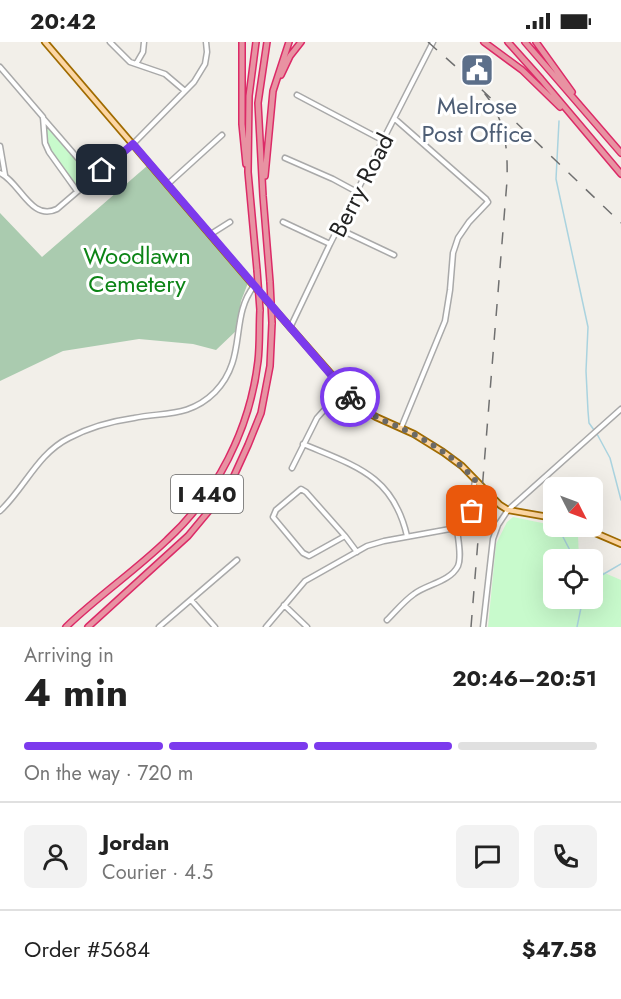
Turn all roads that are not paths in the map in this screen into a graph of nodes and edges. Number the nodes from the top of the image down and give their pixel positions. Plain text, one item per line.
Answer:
1 (45, 42) edge
2 (110, 42) edge
3 (144, 42) edge
4 (206, 42) edge
5 (242, 42) edge
6 (256, 42) edge
7 (267, 42) edge
8 (289, 42) edge
9 (301, 42) edge
10 (433, 42) edge
11 (484, 42) edge
12 (508, 42) edge
13 (525, 42) edge
14 (536, 42) edge
15 (136, 64) junction
16 (0, 67) edge
17 (185, 91) junction
18 (297, 94) dead end
19 (273, 96) junction
20 (587, 113) junction
21 (43, 117) junction
22 (395, 119) junction
23 (581, 126) junction
24 (222, 135) dead end
25 (384, 141) junction
26 (133, 144) junction
27 (0, 146) edge
28 (621, 153) edge
29 (285, 158) dead end
30 (248, 172) junction
31 (0, 173) edge
32 (621, 174) edge
33 (6, 176) junction
34 (94, 177) junction
35 (168, 184) junction
36 (78, 191) junction
37 (357, 192) junction
38 (263, 196) junction
39 (230, 222) dead end
40 (283, 222) dead end
41 (339, 229) junction
42 (211, 234) junction
43 (330, 244) junction
44 (394, 255) dead end
45 (254, 286) junction
46 (290, 328) junction
47 (343, 389) junction
48 (621, 409) edge
49 (400, 428) junction
50 (303, 444) junction
51 (292, 468) dead end
52 (475, 480) junction
53 (508, 510) junction
54 (0, 511) edge
55 (543, 516) edge
56 (457, 529) junction
57 (345, 536) junction
58 (406, 536) junction
59 (603, 536) edge
60 (621, 544) edge
61 (357, 552) junction
62 (237, 560) dead end
63 (191, 600) junction
64 (284, 605) junction
65 (387, 620) dead end
66 (66, 627) edge
67 (88, 627) edge
68 (159, 627) edge
69 (215, 627) edge
70 (266, 627) edge
71 (307, 627) edge
72 (483, 627) edge

1 - 26 main road
2 - 15 street
3 - 15 street
4 - 17 street
5 - 30 highway
6 - 30 highway, I 440
7 - 38 highway, I 440
8 - 19 highway
9 - 19 highway
10 - 22 street, Berry Road
11 - 23 highway
12 - 23 highway
13 - 20 highway
14 - 20 highway
15 - 17 street
16 - 21 street
17 - 26 street
18 - 25 street
19 - 38 highway
20 - 28 highway
21 - 34 street
21 - 36 street
22 - 25 street, Berry Road
22 - 49 street
23 - 32 highway
24 - 35 street
25 - 37 street, Berry Road
26 - 34 street
26 - 35 main road
27 - 33 street
29 - 37 street
30 - 66 highway, I 440, bridge
31 - 33 street
33 - 36 street
34 - 36 street
35 - 42 main road
37 - 41 street, Berry Road
38 - 67 highway, I 440, bridge
39 - 42 street
40 - 43 street
41 - 43 street, Berry Road
41 - 44 street
42 - 45 main road
43 - 46 street, Berry Road
45 - 46 main road
45 - 54 street
46 - 47 main road
47 - 49 main road
47 - 50 street
48 - 53 street
49 - 52 main road
50 - 51 street
50 - 58 street
52 - 53 main road
52 - 56 street
53 - 55 main road
53 - 72 street
56 - 58 street
56 - 65 street
57 - 57 street
57 - 61 street
58 - 61 street
59 - 60 main road
61 - 64 street
62 - 63 street
63 - 68 street
63 - 69 street
64 - 70 street
64 - 71 street

